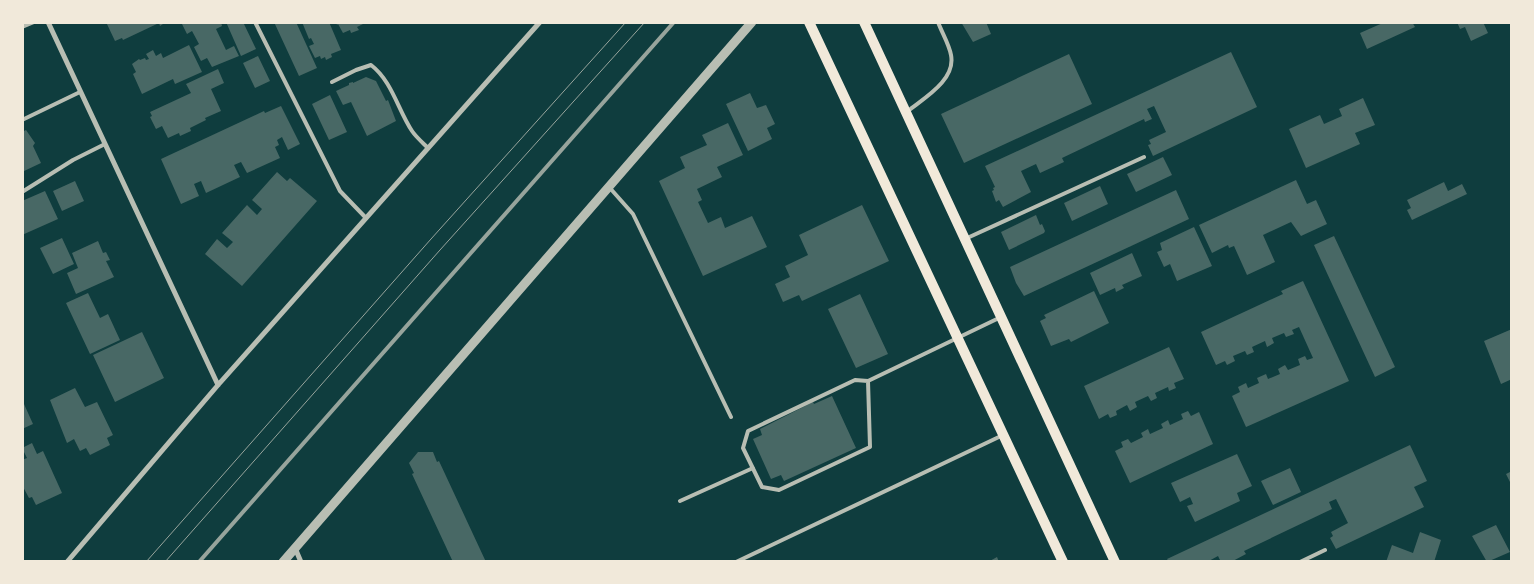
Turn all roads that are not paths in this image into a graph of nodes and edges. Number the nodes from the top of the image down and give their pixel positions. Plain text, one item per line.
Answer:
1 (34, 22) edge
2 (48, 22) edge
3 (255, 22) edge
4 (540, 22) edge
5 (752, 22) edge
6 (809, 22) edge
7 (864, 22) edge
8 (938, 22) edge
9 (22, 27) edge
10 (332, 82) dead end
11 (80, 92) junction
12 (906, 112) junction
13 (22, 120) edge
14 (105, 144) junction
15 (428, 148) junction
16 (1144, 157) dead end
17 (609, 187) junction
18 (22, 192) edge
19 (366, 218) junction
20 (966, 240) junction
21 (1002, 317) junction
22 (958, 337) junction
23 (868, 381) junction
24 (218, 385) junction
25 (731, 418) dead end
26 (1004, 435) junction
27 (753, 468) junction
28 (680, 501) dead end
29 (294, 548) junction
30 (1325, 550) dead end
31 (67, 562) edge
32 (283, 562) edge
33 (301, 562) edge
34 (736, 562) edge
35 (1063, 562) edge
36 (1115, 562) edge
37 (1300, 562) edge

1 - 9 lane
2 - 11 street
3 - 19 lane
4 - 15 street
5 - 17 street
6 - 22 main road
7 - 12 main road
8 - 12 lane
10 - 15 lane
11 - 13 lane
11 - 14 street
12 - 20 main road
14 - 18 lane
14 - 24 street
15 - 19 street
16 - 20 lane
17 - 25 lane
17 - 29 street
19 - 24 street
20 - 21 main road
21 - 22 lane
21 - 36 main road
22 - 23 lane
22 - 26 main road
23 - 27 lane
23 - 27 lane
24 - 31 street
26 - 34 lane
26 - 35 main road
27 - 28 lane
29 - 32 street
29 - 33 street
30 - 37 lane

